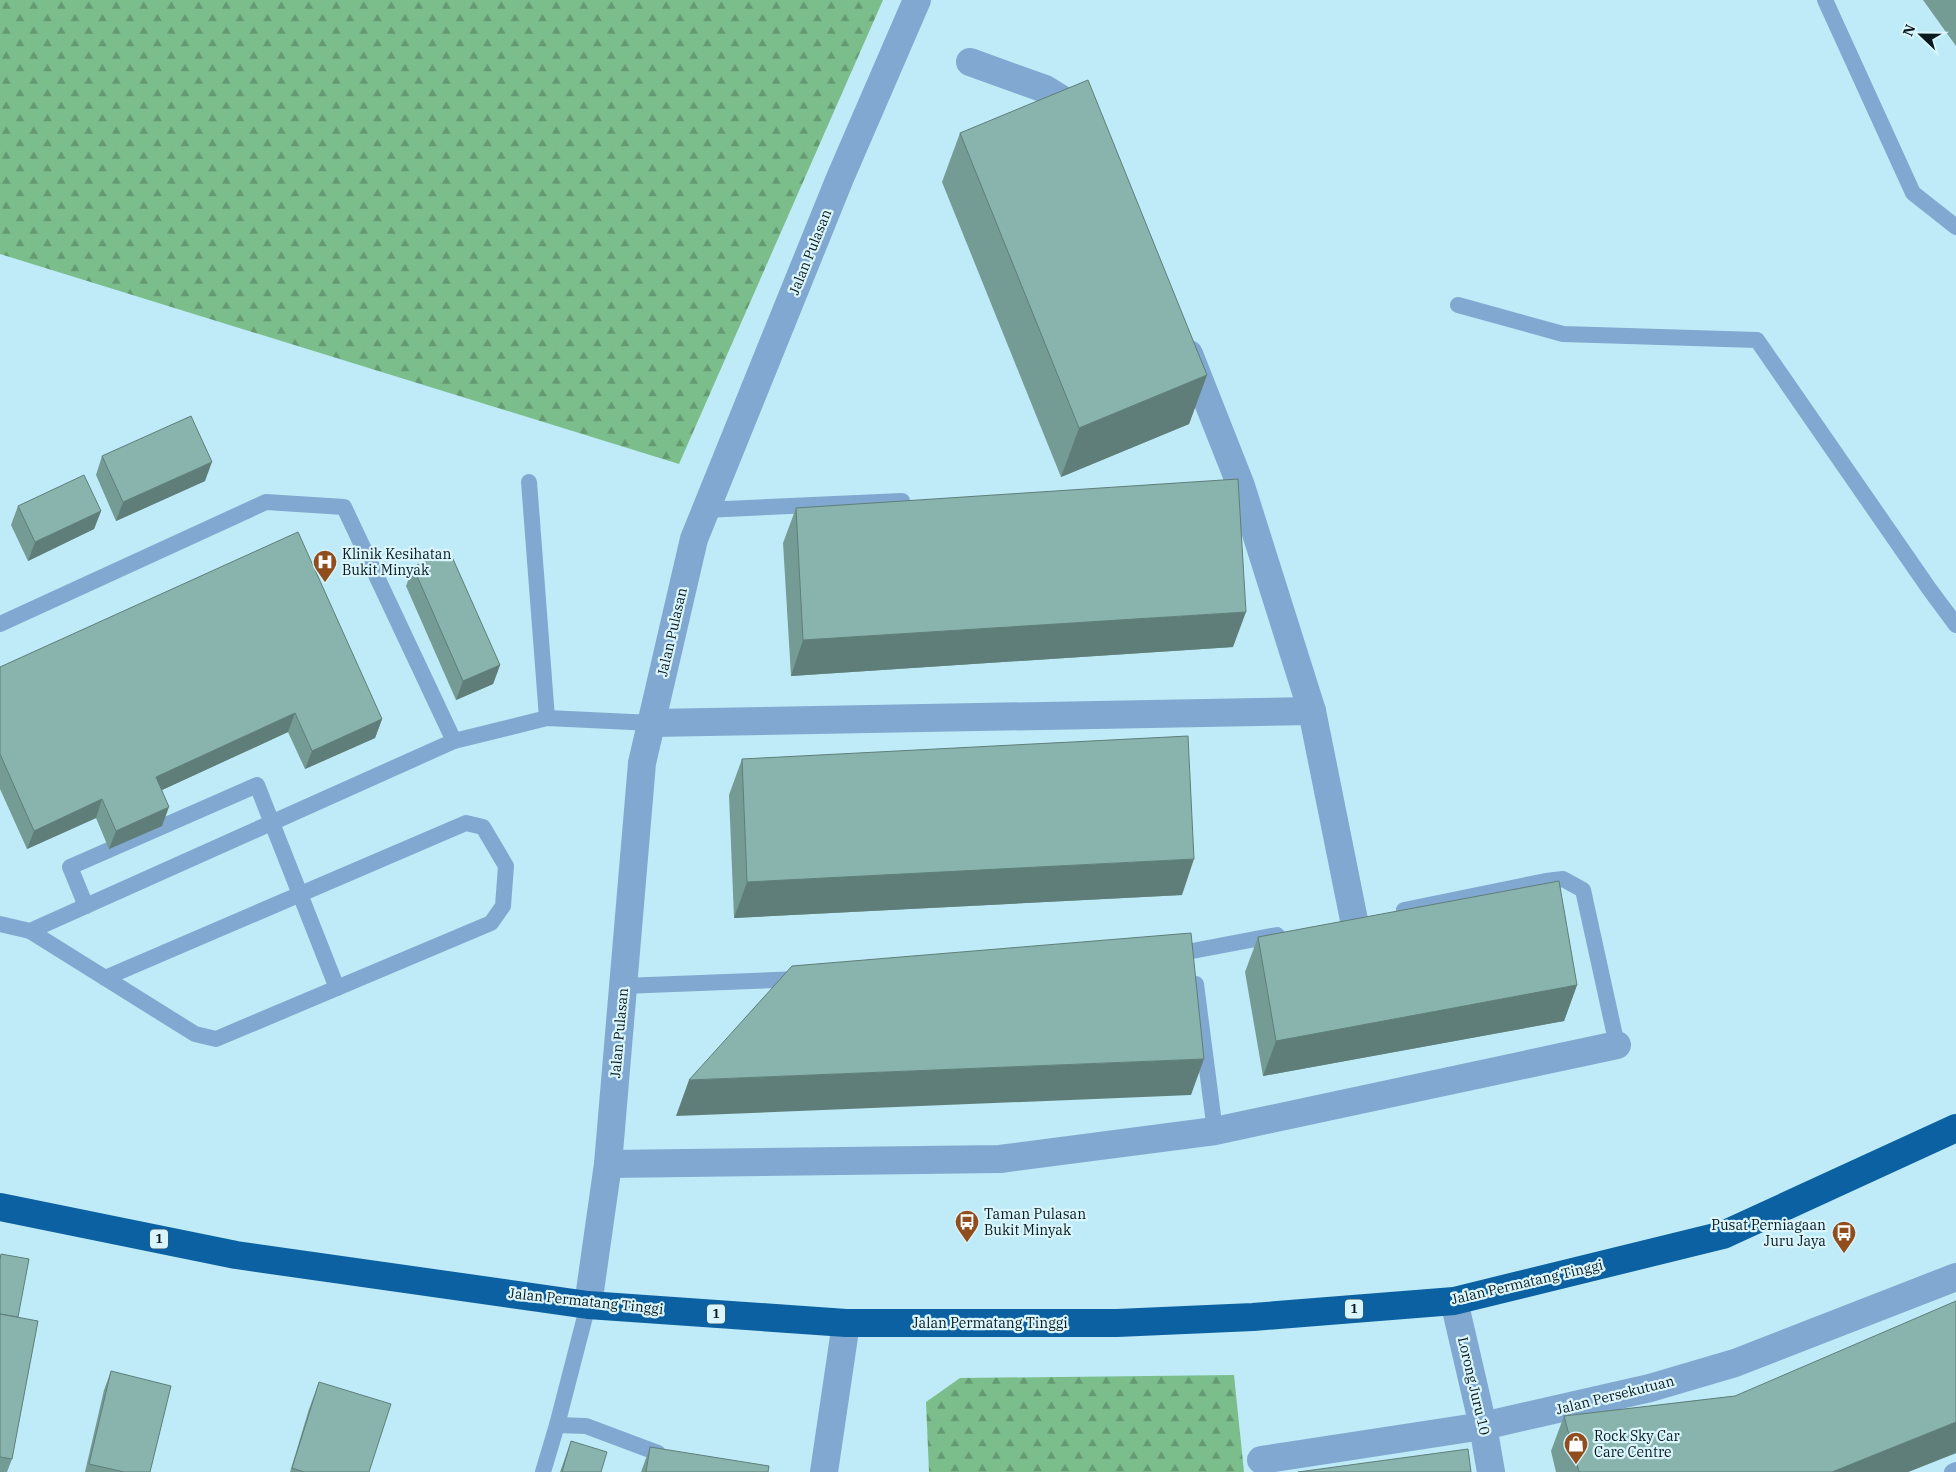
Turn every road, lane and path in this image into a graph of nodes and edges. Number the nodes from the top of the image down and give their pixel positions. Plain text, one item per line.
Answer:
1 (917, 0) edge
2 (1825, 0) edge
3 (970, 62) dead end
4 (1099, 129) edge
5 (1956, 227) edge
6 (1458, 305) dead end
7 (1179, 330) edge
8 (529, 482) dead end
9 (913, 501) edge
10 (704, 510) junction
11 (0, 624) edge
12 (1956, 625) edge
13 (1312, 711) junction
14 (547, 718) junction
15 (652, 723) junction
16 (454, 741) junction
17 (270, 823) junction
18 (299, 894) junction
19 (86, 906) junction
20 (1392, 912) edge
21 (1354, 920) edge
22 (0, 924) edge
23 (30, 931) junction
24 (1296, 931) edge
25 (1191, 951) junction
26 (1154, 958) edge
27 (105, 978) junction
28 (811, 978) edge
29 (623, 986) junction
30 (337, 988) junction
31 (1617, 1045) joint
32 (1956, 1128) edge
33 (1215, 1131) junction
34 (608, 1164) junction
35 (0, 1206) edge
36 (1956, 1277) edge
37 (1454, 1301) junction
38 (588, 1305) junction
39 (846, 1323) junction
40 (557, 1425) junction
41 (1484, 1426) junction
42 (658, 1453) edge
43 (1261, 1460) dead end
44 (1956, 1470) edge
45 (543, 1472) edge
46 (824, 1472) edge
47 (1491, 1472) edge
48 (1952, 1472) edge

1 - 10 street, Jalan Pulasan
2 - 5 lane
3 - 4 street
6 - 12 lane
7 - 13 street
8 - 14 lane
9 - 10 lane
10 - 15 street, Jalan Pulasan
11 - 16 lane
13 - 15 street
13 - 21 street
14 - 15 lane
14 - 16 lane
15 - 29 street, Jalan Pulasan
16 - 17 lane
17 - 18 lane
17 - 19 lane
17 - 19 lane
18 - 27 lane
18 - 30 lane
18 - 30 lane
19 - 23 lane
20 - 31 lane
22 - 23 lane
23 - 27 lane
24 - 25 lane
25 - 26 lane
25 - 33 lane
27 - 30 lane
28 - 29 lane
29 - 34 street, Jalan Pulasan
31 - 33 street
32 - 37 highway, Jalan Permatang Tinggi / 1
33 - 34 street
34 - 38 street, Jalan Pulasan
35 - 38 highway, Jalan Permatang Tinggi / 1
36 - 41 street, Jalan Persekutuan
37 - 39 highway, Jalan Permatang Tinggi / 1
37 - 41 street, Lorong Juru 10
38 - 39 highway, Jalan Permatang Tinggi / 1
38 - 40 lane
39 - 46 street
40 - 42 lane
40 - 45 lane
41 - 43 street, Jalan Persekutuan
41 - 47 street, Lorong Juru 10
44 - 48 lane

